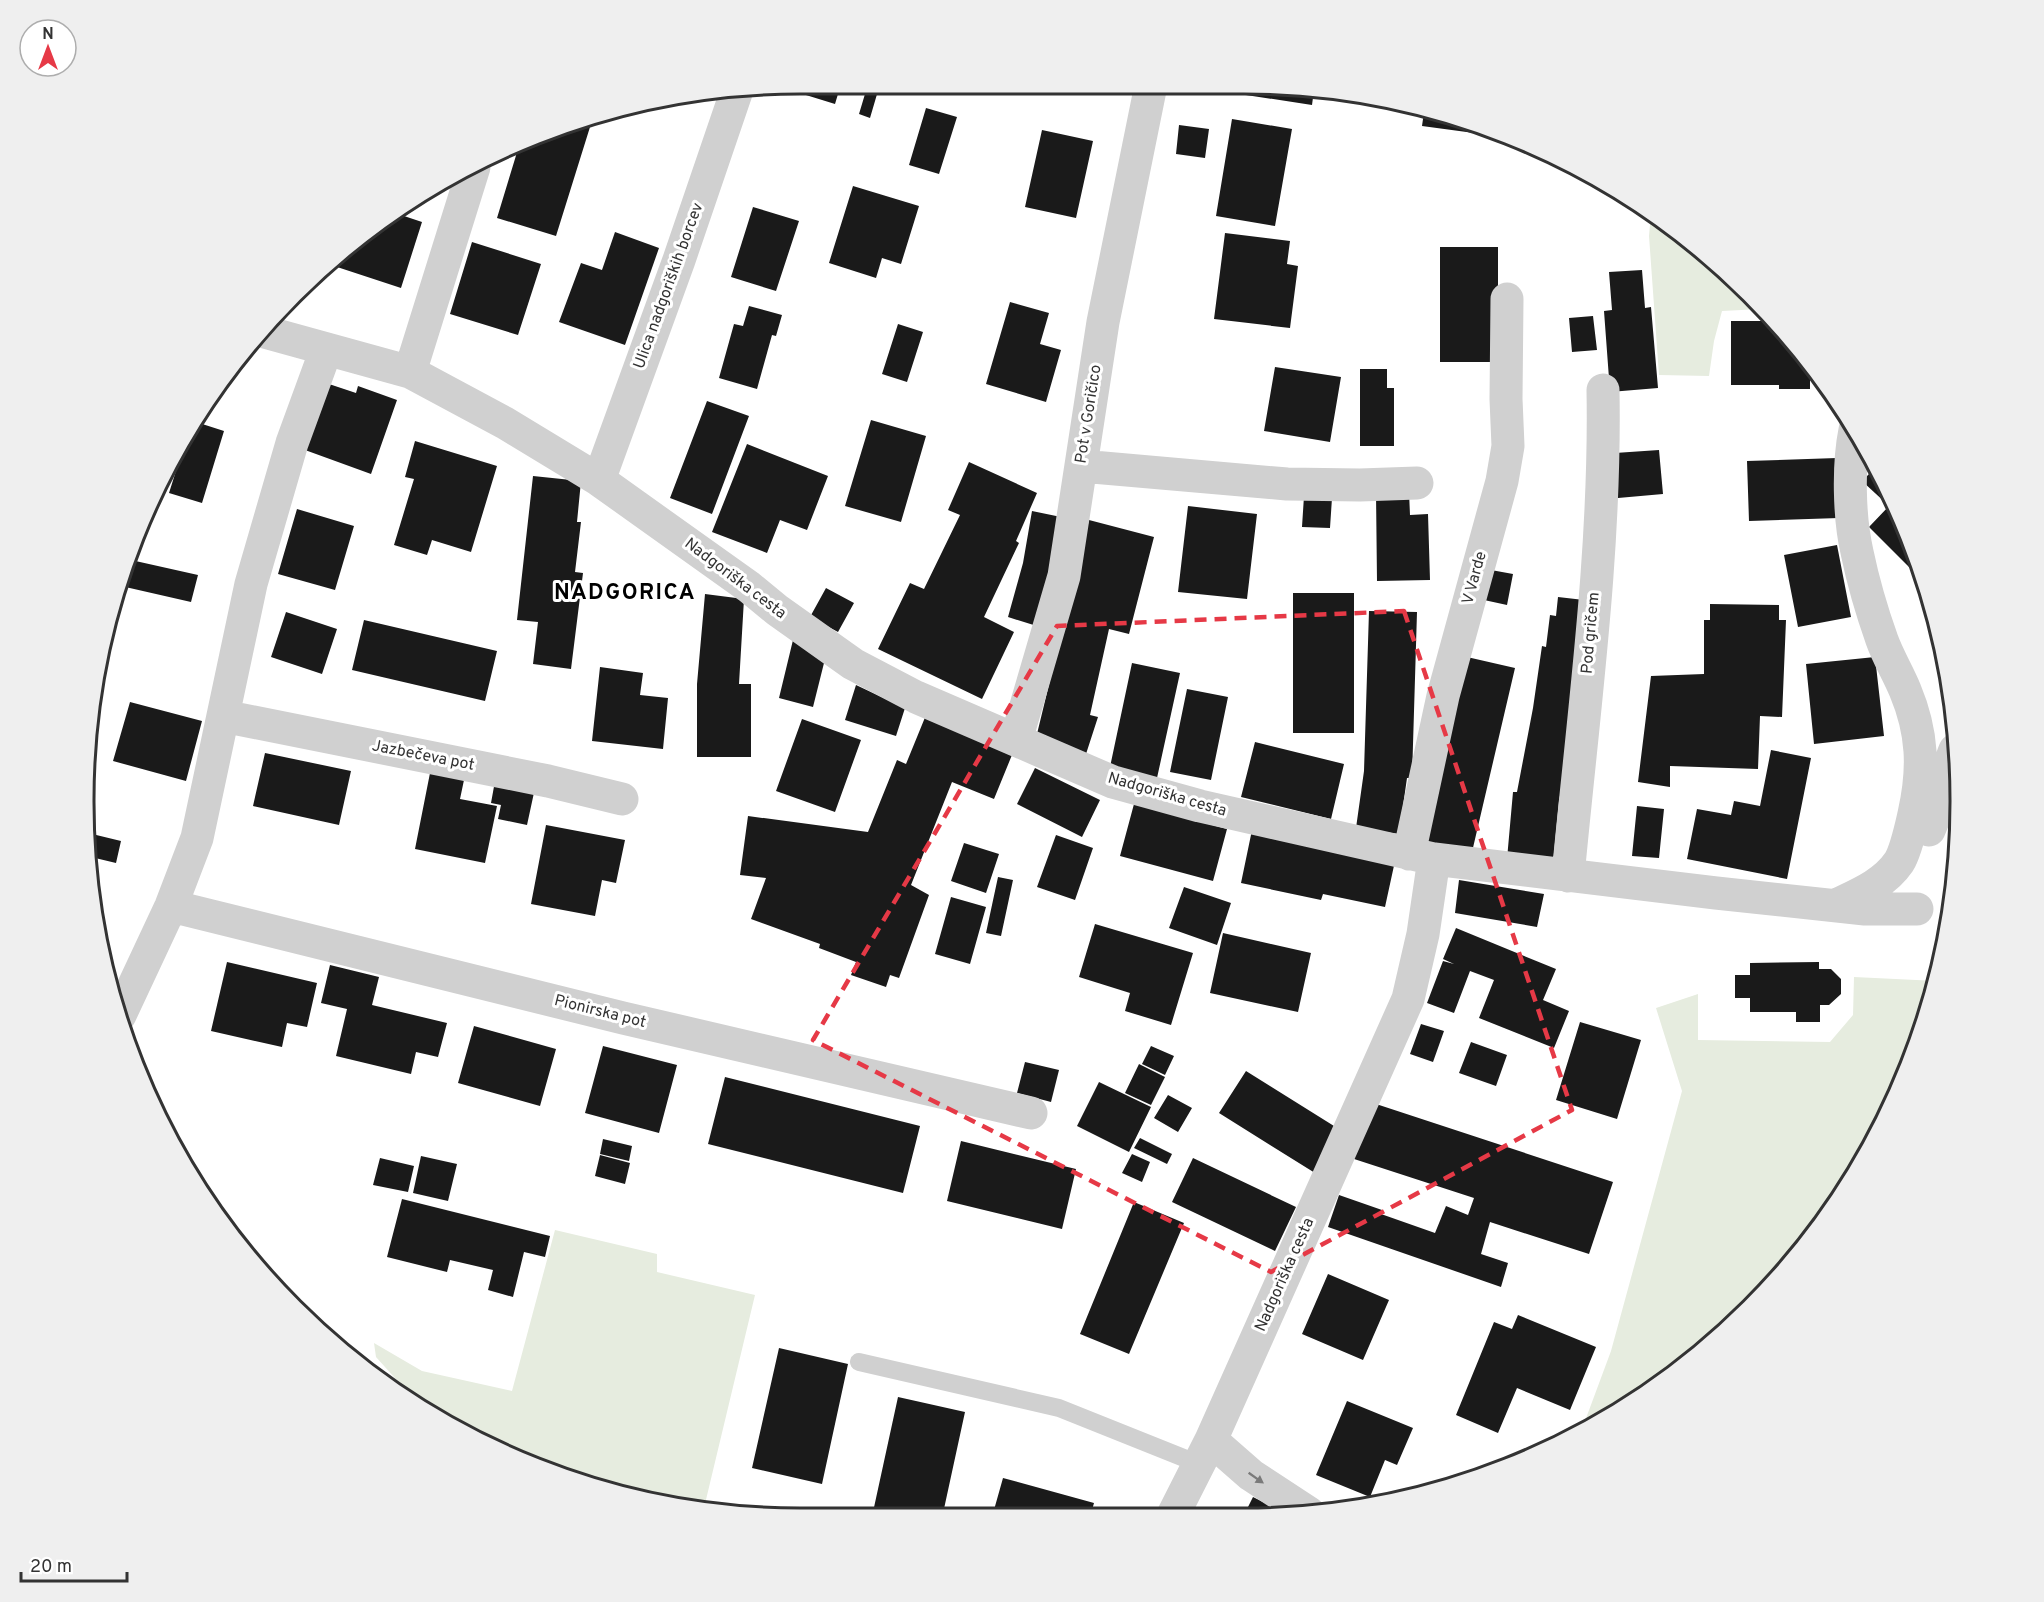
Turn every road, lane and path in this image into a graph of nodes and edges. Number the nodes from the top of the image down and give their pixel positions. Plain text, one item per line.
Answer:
1 (1149, 94) edge
2 (734, 98) edge
3 (471, 177) edge
4 (1507, 299) dead end
5 (271, 334) edge
6 (326, 350) junction
7 (410, 372) junction
8 (1603, 390) dead end
9 (1852, 444) edge
10 (1081, 466) junction
11 (599, 480) junction
12 (1417, 483) dead end
13 (223, 716) junction
14 (1016, 740) junction
15 (1948, 766) edge
16 (622, 799) dead end
17 (1422, 856) junction
18 (1899, 862) junction
19 (1568, 876) junction
20 (1836, 905) junction
21 (171, 906) junction
22 (1917, 909) dead end
23 (125, 1004) edge
24 (1031, 1113) dead end
25 (859, 1362) dead end
26 (1205, 1452) junction
27 (1297, 1505) edge
28 (1177, 1508) edge

1 - 10 street, Pot v Goričico
2 - 11 street, Ulica nadgoriških borcev
3 - 7 street
4 - 17 street, V Varde
5 - 6 street, Nadgoriška cesta
6 - 7 street, Nadgoriška cesta
6 - 13 street
7 - 11 street, Nadgoriška cesta
8 - 19 street, Pod gričem
9 - 18 street
10 - 12 street
10 - 14 street, Pot v Goričico
11 - 14 street, Nadgoriška cesta
13 - 16 street, Jazbečeva pot
13 - 21 street
14 - 17 street, Nadgoriška cesta
15 - 18 street
17 - 19 street
17 - 26 street, Nadgoriška cesta
18 - 20 street
19 - 20 street
20 - 22 street
21 - 23 street
21 - 24 street, Pionirska pot
25 - 26 lane
26 -> 27 street
26 - 28 street, Nadgoriška cesta

